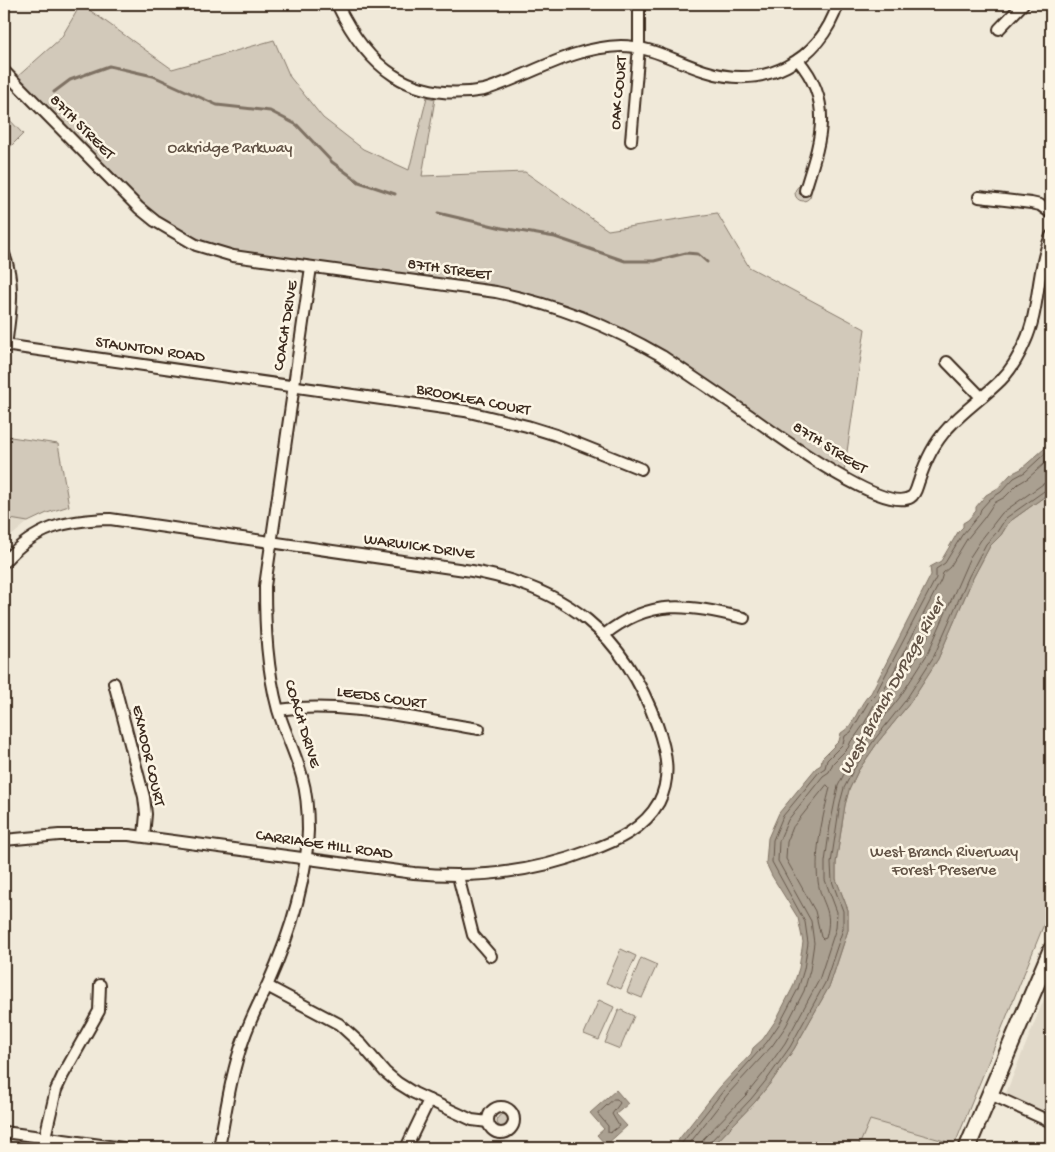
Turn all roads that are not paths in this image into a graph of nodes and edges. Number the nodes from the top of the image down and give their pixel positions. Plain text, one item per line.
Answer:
1 (336, 4) edge
2 (639, 4) edge
3 (838, 4) edge
4 (1023, 4) edge
5 (999, 29) dead end
6 (639, 47) junction
7 (798, 60) junction
8 (4, 72) edge
9 (630, 140) dead end
10 (805, 190) dead end
11 (979, 197) dead end
12 (1051, 213) edge
13 (1051, 236) edge
14 (4, 254) edge
15 (311, 267) junction
16 (5, 346) edge
17 (947, 362) dead end
18 (293, 387) junction
19 (981, 397) junction
20 (641, 469) dead end
21 (270, 542) junction
22 (4, 562) edge
23 (744, 618) dead end
24 (604, 634) junction
25 (114, 683) dead end
26 (278, 710) junction
27 (479, 729) dead end
28 (634, 830) joint
29 (144, 836) junction
30 (4, 840) edge
31 (305, 858) junction
32 (458, 876) junction
33 (1051, 950) edge
34 (491, 956) dead end
35 (100, 985) dead end
36 (266, 986) junction
37 (990, 1094) junction
38 (429, 1100) junction
39 (488, 1122) dead end
40 (1051, 1122) edge
41 (4, 1132) edge
42 (45, 1137) junction
43 (123, 1148) edge
44 (218, 1148) edge
45 (406, 1148) edge
46 (967, 1148) edge

1 - 6 street
2 - 6 street, OAK COURT
3 - 7 street
4 - 5 street
6 - 7 street
6 - 9 street, OAK COURT
7 - 10 street
8 - 15 street, 87TH STREET
11 - 12 street
13 - 19 street
14 - 16 street
15 - 18 street, COACH DRIVE
15 - 19 street, 87TH STREET
16 - 18 street, STAUNTON ROAD
17 - 19 street
18 - 20 street, BROOKLEA COURT
18 - 21 street, COACH DRIVE
21 - 22 street, WARWICK DRIVE
21 - 24 street, WARWICK DRIVE
21 - 26 street, COACH DRIVE
23 - 24 street
24 - 28 street, WARWICK DRIVE
25 - 29 street, EXMOOR COURT
26 - 27 street, LEEDS COURT
26 - 31 street, COACH DRIVE
28 - 32 street, CARRIAGE HILL ROAD
29 - 30 street, CARRIAGE HILL ROAD
29 - 31 street, CARRIAGE HILL ROAD
31 - 32 street, CARRIAGE HILL ROAD
31 - 36 street, COACH DRIVE
32 - 34 street
33 - 37 main road
35 - 42 street
36 - 38 street
36 - 44 street, COACH DRIVE
37 - 40 street
37 - 46 main road
38 - 39 street
38 - 45 street
41 - 42 street
42 - 43 street

